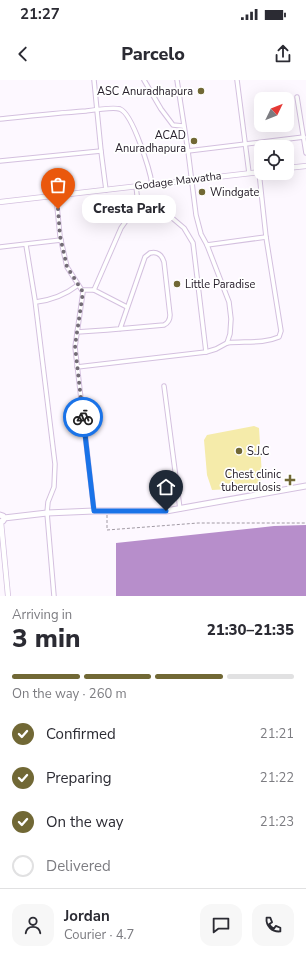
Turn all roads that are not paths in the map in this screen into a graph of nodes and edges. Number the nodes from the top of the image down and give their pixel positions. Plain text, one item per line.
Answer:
1 (94, 80) edge
2 (144, 80) edge
3 (177, 80) edge
4 (237, 80) edge
5 (297, 97) dead end
6 (96, 110) junction
7 (0, 119) edge
8 (183, 126) junction
9 (304, 137) junction
10 (246, 145) junction
11 (101, 151) junction
12 (188, 152) junction
13 (306, 153) edge
14 (0, 161) edge
15 (306, 166) edge
16 (294, 167) edge
17 (249, 173) junction
18 (254, 173) edge
19 (192, 180) junction
20 (261, 180) edge
21 (152, 184) junction
22 (136, 186) junction
23 (106, 190) junction
24 (56, 196) junction
25 (0, 202) edge
26 (139, 212) junction
27 (266, 237) junction
28 (61, 240) junction
29 (26, 245) junction
30 (207, 245) junction
31 (0, 247) edge
32 (78, 285) junction
33 (82, 290) junction
34 (94, 290) junction
35 (36, 302) junction
36 (127, 307) junction
37 (120, 329) junction
38 (77, 332) junction
39 (227, 343) junction
40 (206, 352) junction
41 (77, 367) junction
42 (164, 386) dead end
43 (306, 486) edge
44 (180, 509) junction
45 (94, 511) junction
46 (47, 513) junction
47 (1, 518) edge
48 (8, 596) edge
49 (54, 596) edge

1 - 6 street
2 - 8 street
3 - 8 street
4 - 10 street
5 - 9 street
6 - 7 street
6 - 11 street
6 - 21 street
8 - 12 street
9 - 10 street
9 - 13 street
10 - 12 street
10 - 17 street
11 - 14 street
11 - 23 street
12 - 19 street
15 - 16 street
17 - 18 street, Godage Mawatha
17 - 19 street, Godage Mawatha
19 - 21 street, Godage Mawatha
19 - 30 street
20 - 27 street
21 - 22 street, Godage Mawatha
22 - 23 street, Godage Mawatha
22 - 26 street
23 - 24 street, Godage Mawatha
24 - 25 street, Godage Mawatha
24 - 28 street
26 - 34 street
26 - 40 street
27 - 30 street
27 - 39 street
28 - 29 street
28 - 32 street
29 - 31 street
29 - 35 street
30 - 39 street
32 - 33 street
32 - 35 street
33 - 34 street
33 - 38 street
34 - 36 street
35 - 46 street
36 - 37 street
36 - 37 street
37 - 38 street
38 - 41 street
39 - 40 street
40 - 41 street
41 - 45 street
42 - 44 street
43 - 44 main road
44 - 45 main road
45 - 46 main road
46 - 47 main road
46 - 49 street
47 - 48 street

